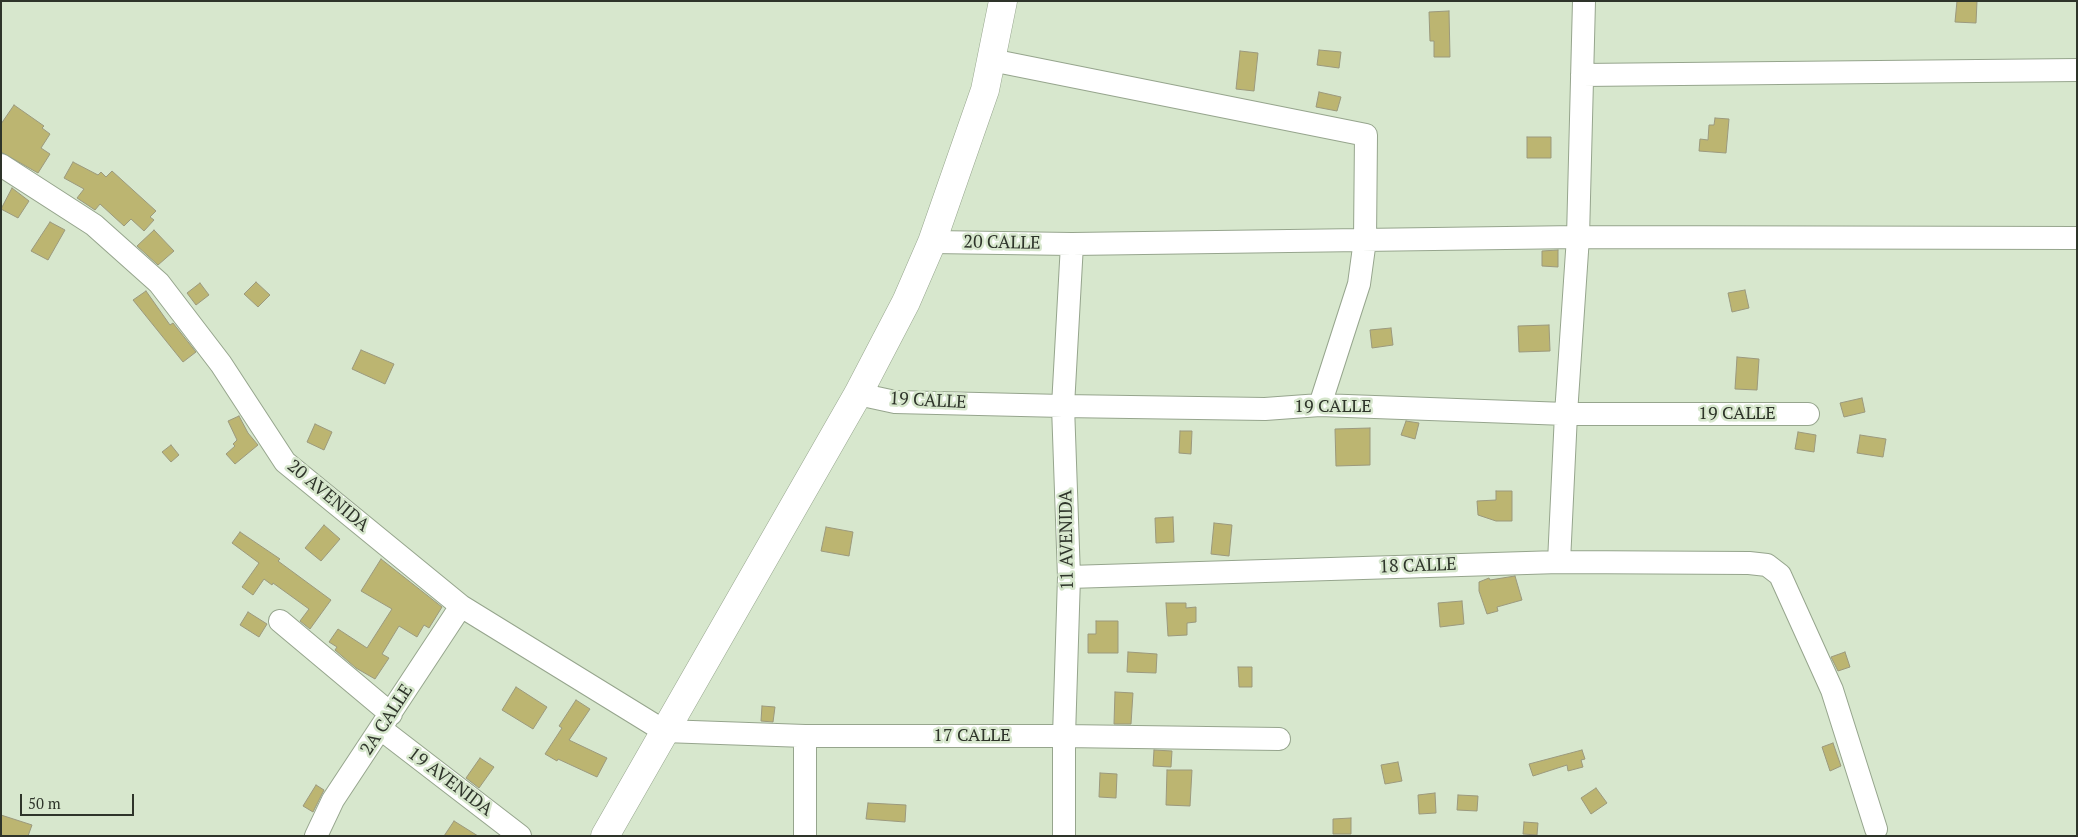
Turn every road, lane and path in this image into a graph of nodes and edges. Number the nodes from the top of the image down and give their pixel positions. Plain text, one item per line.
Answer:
1 (1003, 1) edge
2 (1584, 1) edge
3 (991, 60) junction
4 (2077, 70) edge
5 (1582, 75) junction
6 (1, 165) edge
7 (1578, 237) junction
8 (2077, 238) edge
9 (1365, 240) junction
10 (932, 242) junction
11 (1072, 244) junction
12 (858, 394) junction
13 (1320, 404) junction
14 (1062, 406) junction
15 (1566, 414) junction
16 (1808, 414) dead end
17 (1559, 562) junction
18 (1069, 577) junction
19 (461, 606) junction
20 (280, 621) dead end
21 (386, 722) junction
22 (664, 730) junction
23 (805, 736) junction
24 (1064, 736) junction
25 (1279, 739) dead end
26 (1876, 829) dead end
27 (316, 836) edge
28 (520, 836) edge
29 (605, 836) edge
30 (805, 836) edge
31 (1064, 836) edge

1 - 3 main road
2 - 5 street
3 - 9 street
3 - 10 main road
4 - 5 street
5 - 7 street
6 - 19 street, 20 AVENIDA
7 - 8 street, 20 CALLE
7 - 9 street, 20 CALLE
7 - 15 street
9 - 11 street, 20 CALLE
9 - 13 street
10 - 11 street, 20 CALLE
10 - 12 main road
11 - 14 street, 11 AVENIDA
12 - 14 street, 19 CALLE
12 - 22 main road
13 - 14 street, 19 CALLE
13 - 15 street, 19 CALLE
14 - 18 street, 11 AVENIDA
15 - 16 street, 19 CALLE
15 - 17 street
17 - 18 street, 18 CALLE
17 - 26 street, 18 CALLE
18 - 24 street, 11 AVENIDA
19 - 21 street, 2A CALLE
19 - 22 street, 20 AVENIDA
20 - 21 street, 19 AVENIDA
21 - 27 street, 2A CALLE
21 - 28 street, 19 AVENIDA
22 - 23 street, 17 CALLE
22 - 29 main road
23 - 24 street, 17 CALLE
23 - 30 street
24 - 25 street, 17 CALLE
24 - 31 street, 11 AVENIDA

